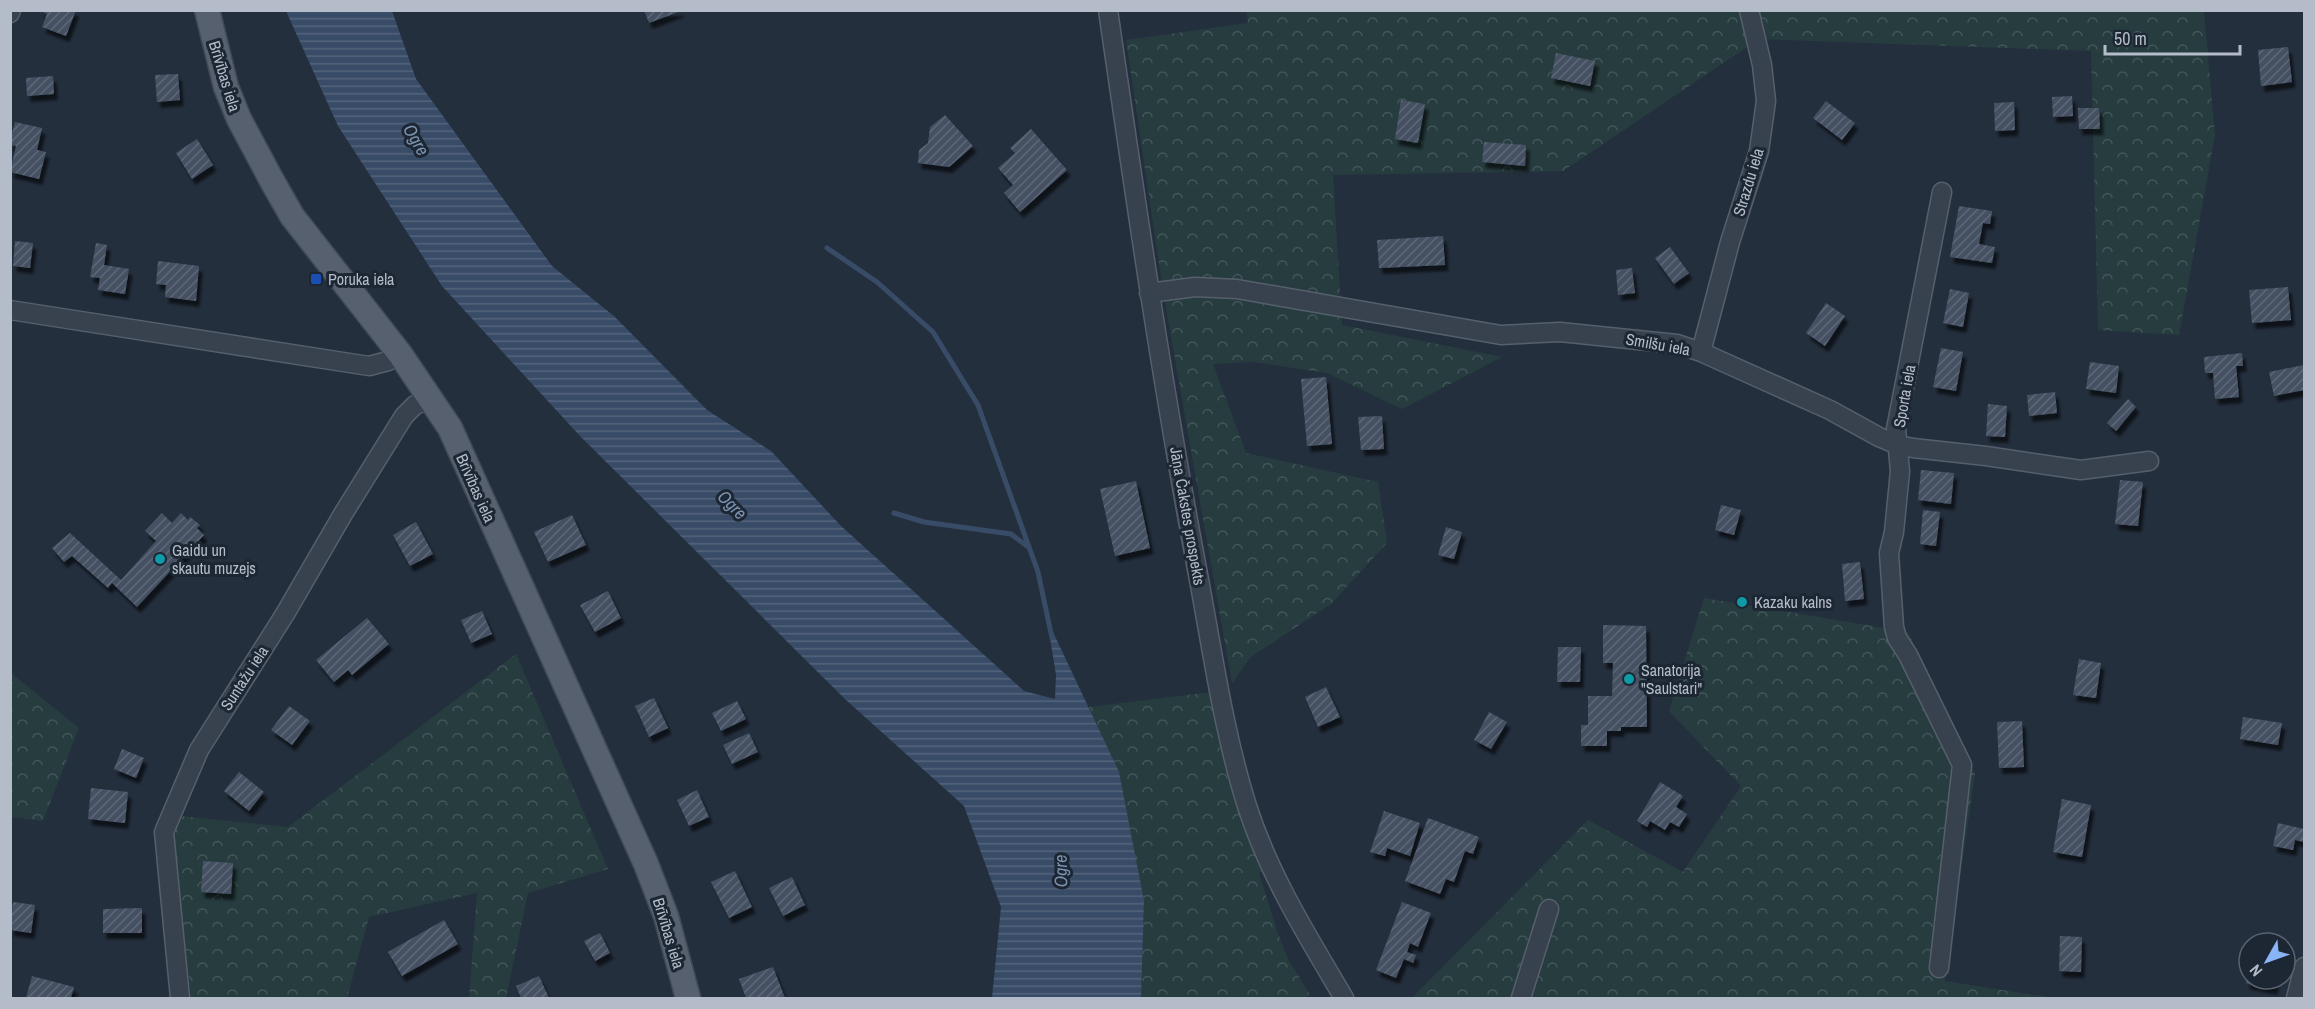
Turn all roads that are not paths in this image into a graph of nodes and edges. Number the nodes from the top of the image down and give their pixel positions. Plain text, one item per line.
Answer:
1 (207, 10) edge
2 (1108, 10) edge
3 (1749, 10) edge
4 (1942, 192) dead end
5 (1149, 292) junction
6 (10, 310) edge
7 (1701, 352) junction
8 (400, 354) junction
9 (431, 399) junction
10 (1898, 445) junction
11 (2149, 461) dead end
12 (1549, 909) dead end
13 (2304, 967) edge
14 (1939, 968) dead end
15 (2298, 998) edge
16 (180, 999) edge
17 (688, 999) edge
18 (1344, 999) edge
19 (1521, 999) edge

1 - 8 main road, Brīvības iela
2 - 5 street, Jāņa Čakstes prospekts
3 - 7 street, Strazdu iela
4 - 10 street, Sporta iela
5 - 7 street, Smilšu iela
5 - 18 street, Jāņa Čakstes prospekts
6 - 8 street
7 - 10 street, Smilšu iela
8 - 9 main road, Brīvības iela
9 - 16 street, Suntažu iela
9 - 17 main road, Brīvības iela
10 - 11 street, Smilšu iela
10 - 14 street, Sporta iela
12 - 19 street
13 - 15 street

